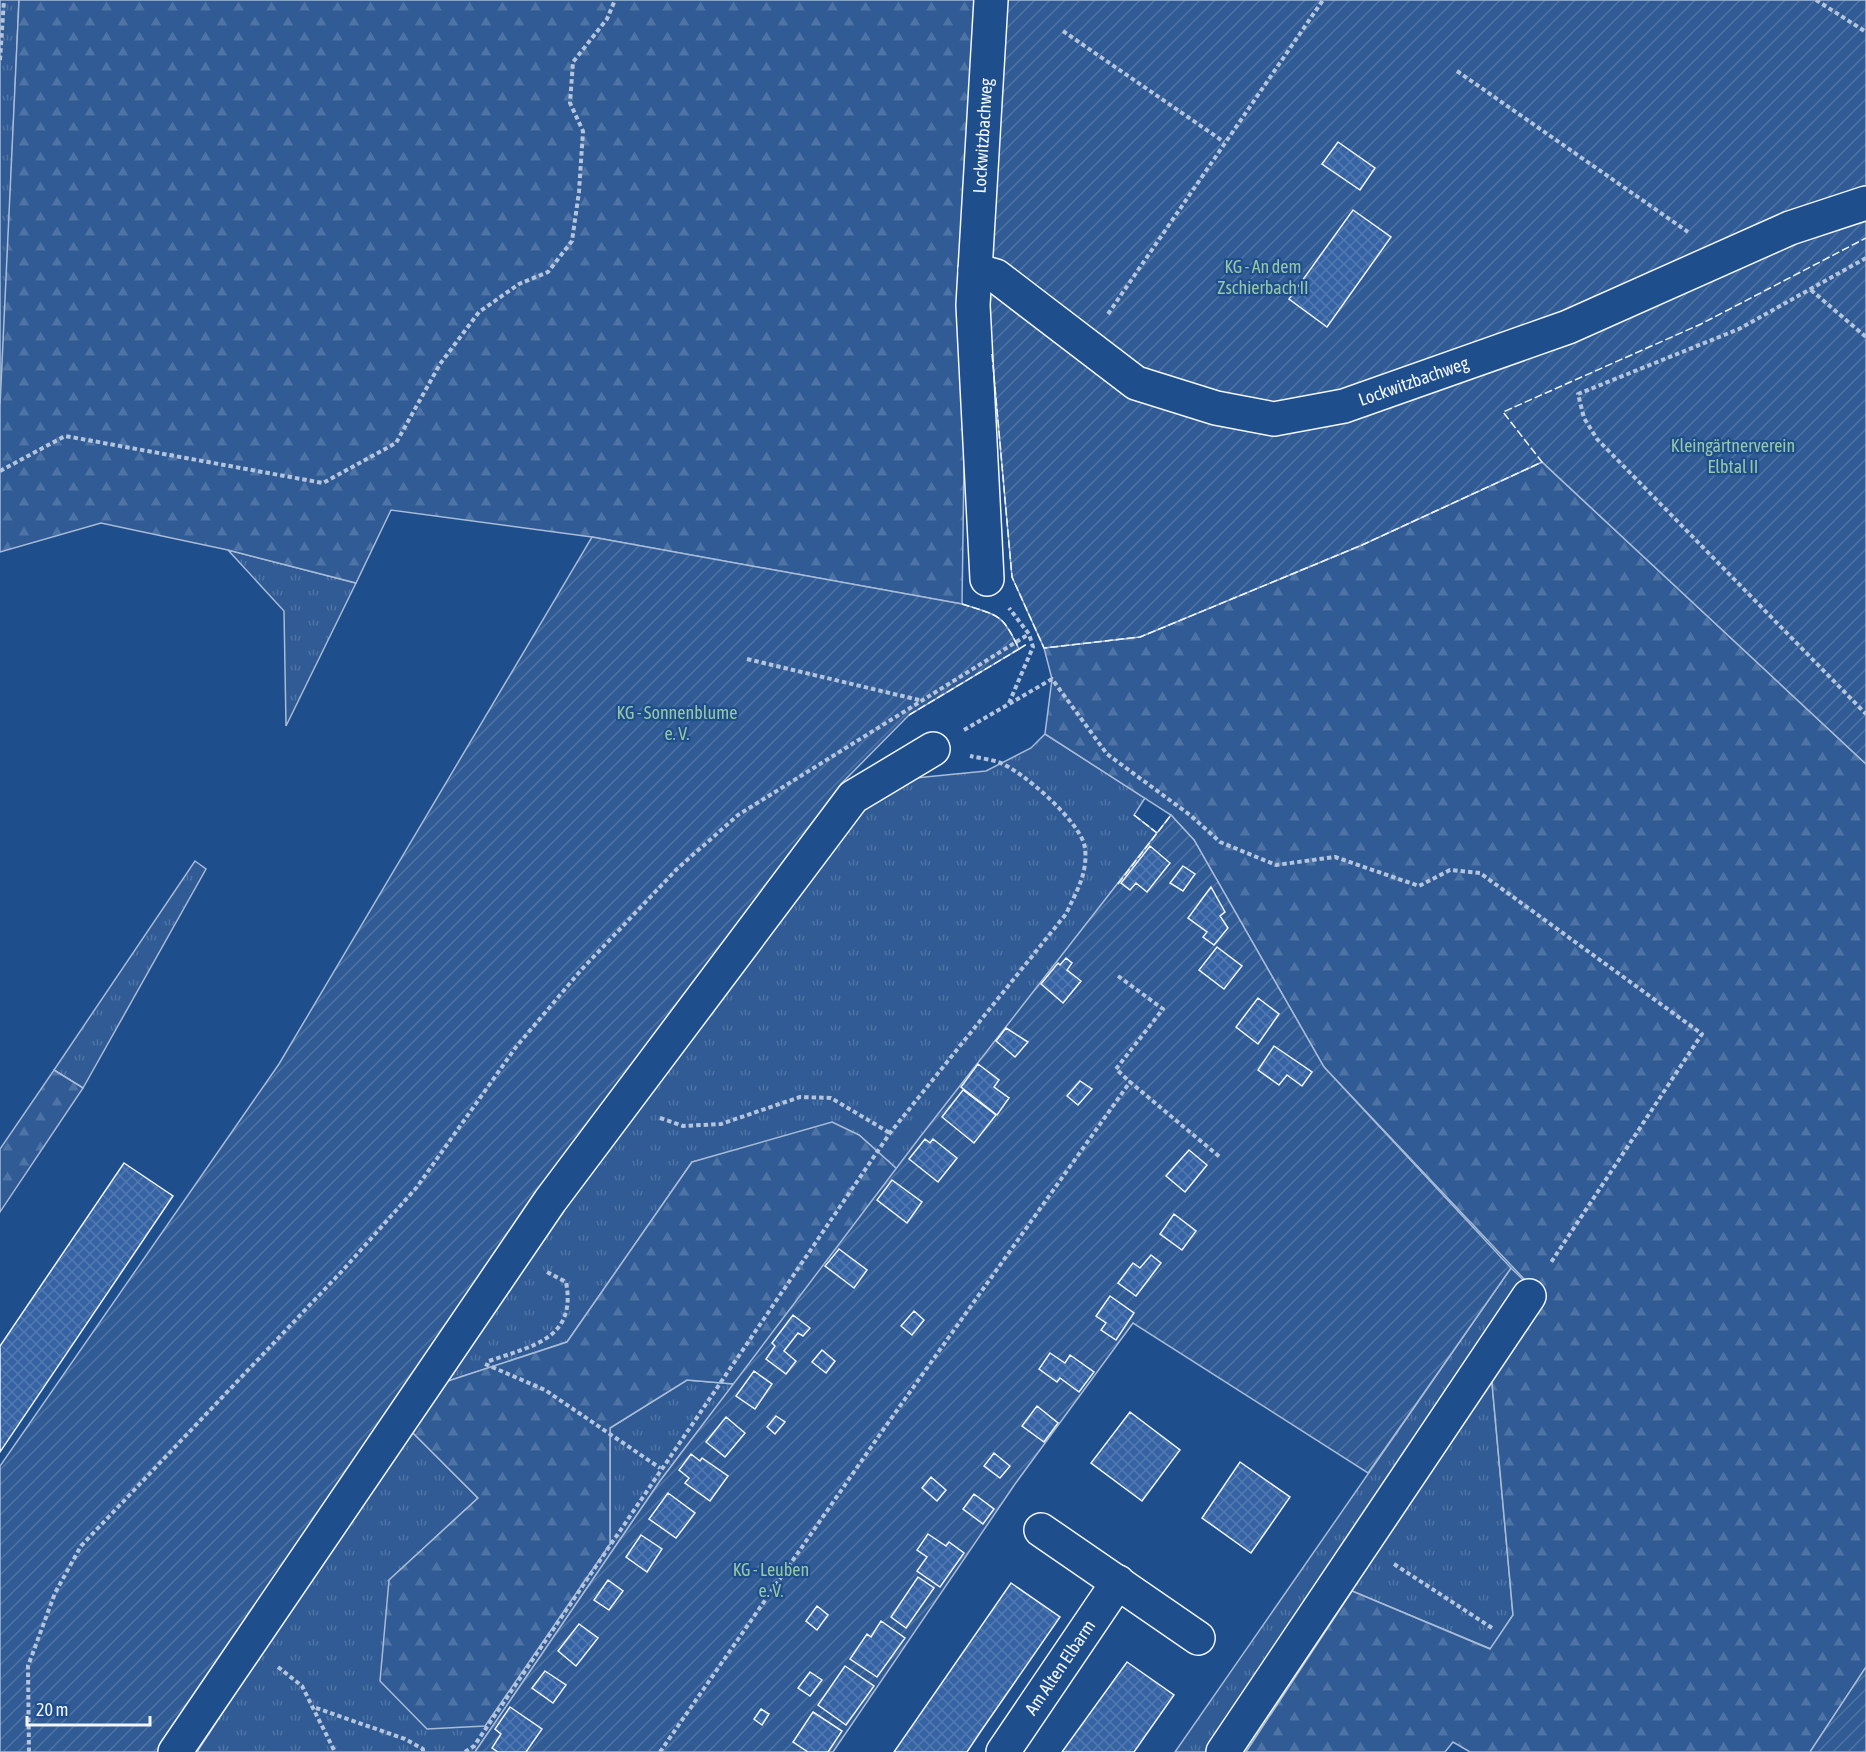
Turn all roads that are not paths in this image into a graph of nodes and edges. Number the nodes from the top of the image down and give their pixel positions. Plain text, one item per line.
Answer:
1 (991, 0) edge
2 (1866, 202) edge
3 (975, 270) junction
4 (996, 591) road end
5 (933, 749) road end
6 (1529, 1296) road end
7 (1041, 1530) dead end
8 (1118, 1582) junction
9 (1198, 1638) dead end
10 (175, 1752) edge
11 (1003, 1752) edge
12 (1223, 1752) edge

1 - 3 street, Lockwitzbachweg
2 - 3 street, Lockwitzbachweg
3 - 4 street, Lockwitzbachweg
5 - 10 street
6 - 12 street
7 - 8 street
8 - 9 street
8 - 11 street, Am Alten Elbarm

